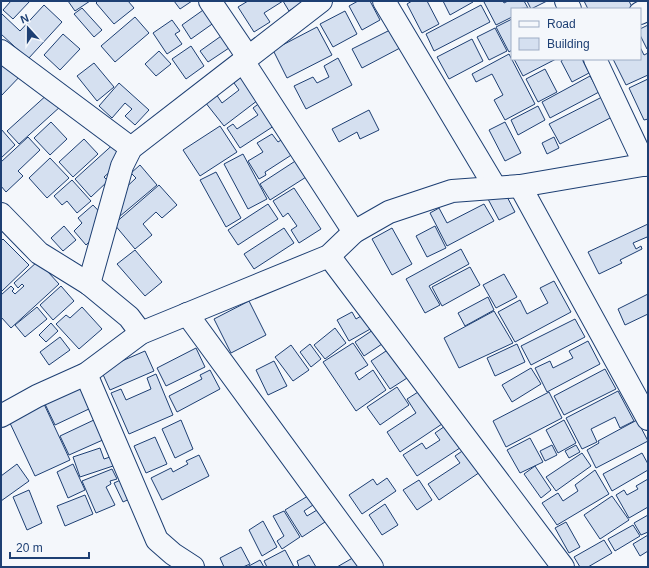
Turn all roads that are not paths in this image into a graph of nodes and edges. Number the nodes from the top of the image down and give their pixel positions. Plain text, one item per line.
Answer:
1 (210, 1) edge
2 (321, 1) edge
3 (384, 1) edge
4 (1, 51) edge
5 (246, 59) junction
6 (595, 60) edge
7 (131, 148) junction
8 (647, 164) edge
9 (520, 186) junction
10 (495, 187) junction
11 (1, 214) edge
12 (354, 232) junction
13 (329, 256) junction
14 (89, 284) junction
15 (187, 314) junction
16 (141, 333) junction
17 (86, 374) junction
18 (1, 416) edge
19 (648, 419) edge
20 (193, 567) edge
21 (372, 567) edge
22 (563, 567) edge

1 - 5 street
2 - 5 street
3 - 10 street
4 - 7 street
5 - 7 street
5 - 12 street
6 - 8 street
7 - 14 street
8 - 9 street
9 - 10 street
9 - 19 street
10 - 12 street
11 - 14 street
12 - 13 street
13 - 15 street
13 - 22 street
14 - 16 street
15 - 16 street
15 - 21 street
16 - 17 street
17 - 18 street
17 - 20 street

